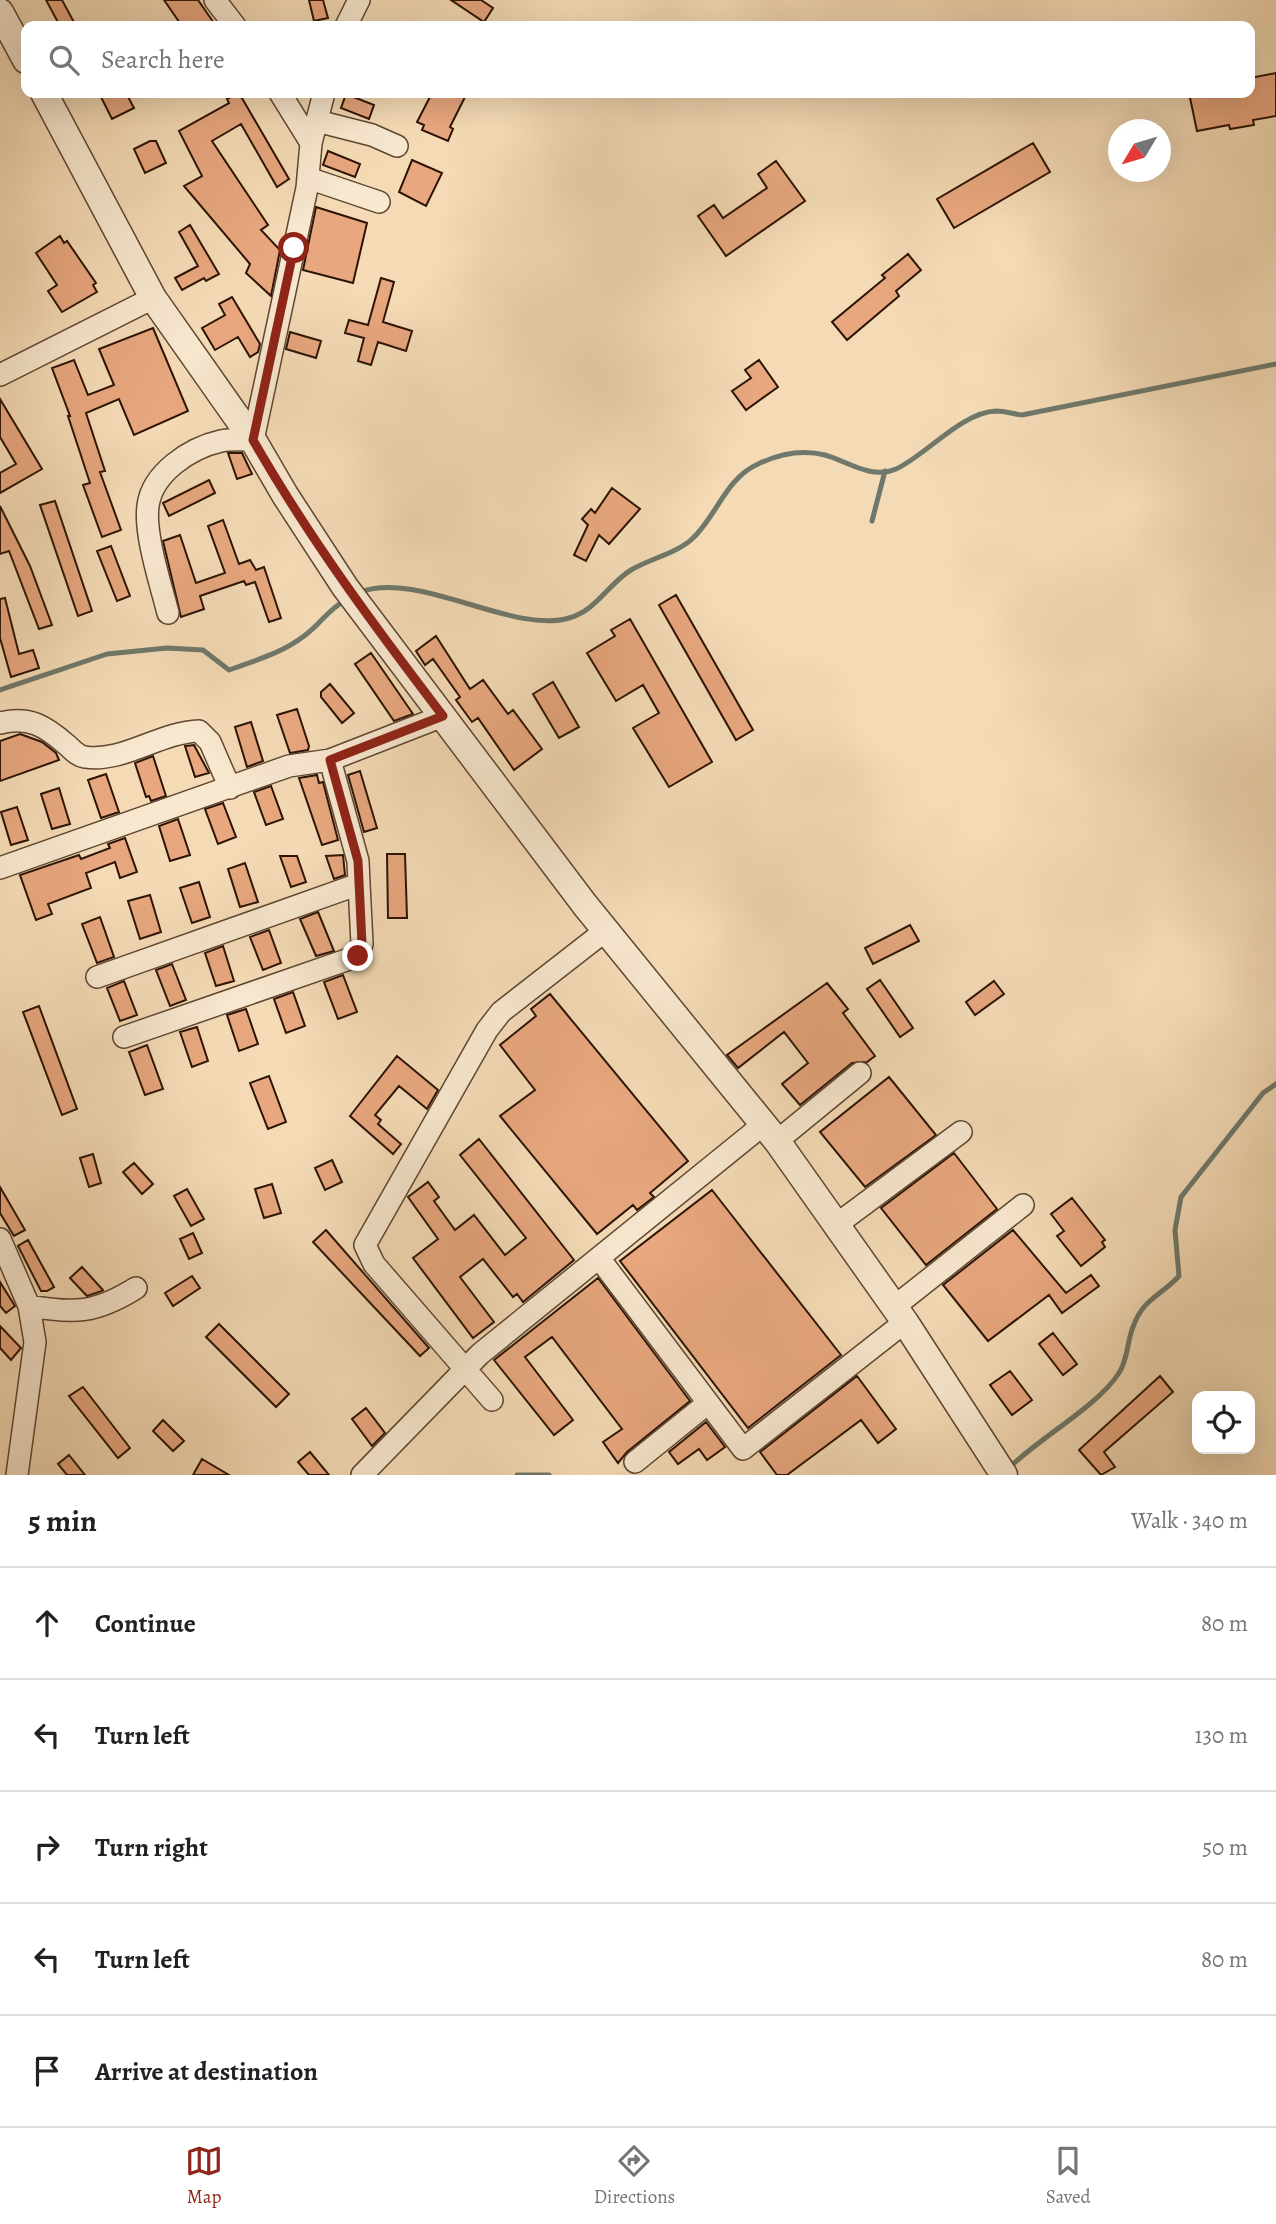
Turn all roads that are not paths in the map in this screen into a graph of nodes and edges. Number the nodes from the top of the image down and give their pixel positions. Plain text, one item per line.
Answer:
1 (215, 0) edge
2 (359, 0) edge
3 (0, 12) edge
4 (231, 21) edge
5 (348, 21) edge
6 (21, 51) edge
7 (47, 98) edge
8 (283, 98) edge
9 (323, 98) edge
10 (317, 121) junction
11 (311, 143) junction
12 (397, 146) dead end
13 (308, 178) junction
14 (379, 202) dead end
15 (153, 298) junction
16 (0, 375) edge
17 (253, 440) junction
18 (168, 613) dead end
19 (443, 716) junction
20 (0, 723) edge
21 (330, 760) junction
22 (230, 788) junction
23 (0, 868) edge
24 (359, 884) junction
25 (596, 919) junction
26 (97, 977) dead end
27 (124, 1037) dead end
28 (860, 1073) dead end
29 (770, 1132) junction
30 (961, 1132) dead end
31 (1023, 1205) dead end
32 (836, 1225) junction
33 (3, 1255) edge
34 (599, 1258) junction
35 (136, 1288) dead end
36 (29, 1306) junction
37 (899, 1314) junction
38 (464, 1372) junction
39 (492, 1400) dead end
40 (708, 1403) junction
41 (635, 1462) dead end
42 (1001, 1471) edge
43 (17, 1475) edge
44 (362, 1475) edge

1 - 4 street
2 - 5 street
3 - 6 street
7 - 15 street
8 - 11 street
9 - 10 street
10 - 11 street
10 - 12 street
11 - 13 street
13 - 14 street
13 - 17 street
15 - 16 street
15 - 17 street
17 - 18 street
17 - 19 street
19 - 21 street
19 - 25 street
20 - 22 street
21 - 22 street
21 - 24 street
22 - 23 street
24 - 26 street
24 - 27 street
25 - 29 street
25 - 38 street
28 - 29 street
29 - 32 street
29 - 34 street
30 - 32 street
31 - 37 street
32 - 37 street
33 - 36 street
34 - 38 street
34 - 40 street
35 - 36 street
36 - 43 street
37 - 40 street
37 - 42 street
38 - 39 street
38 - 44 street
40 - 41 street

